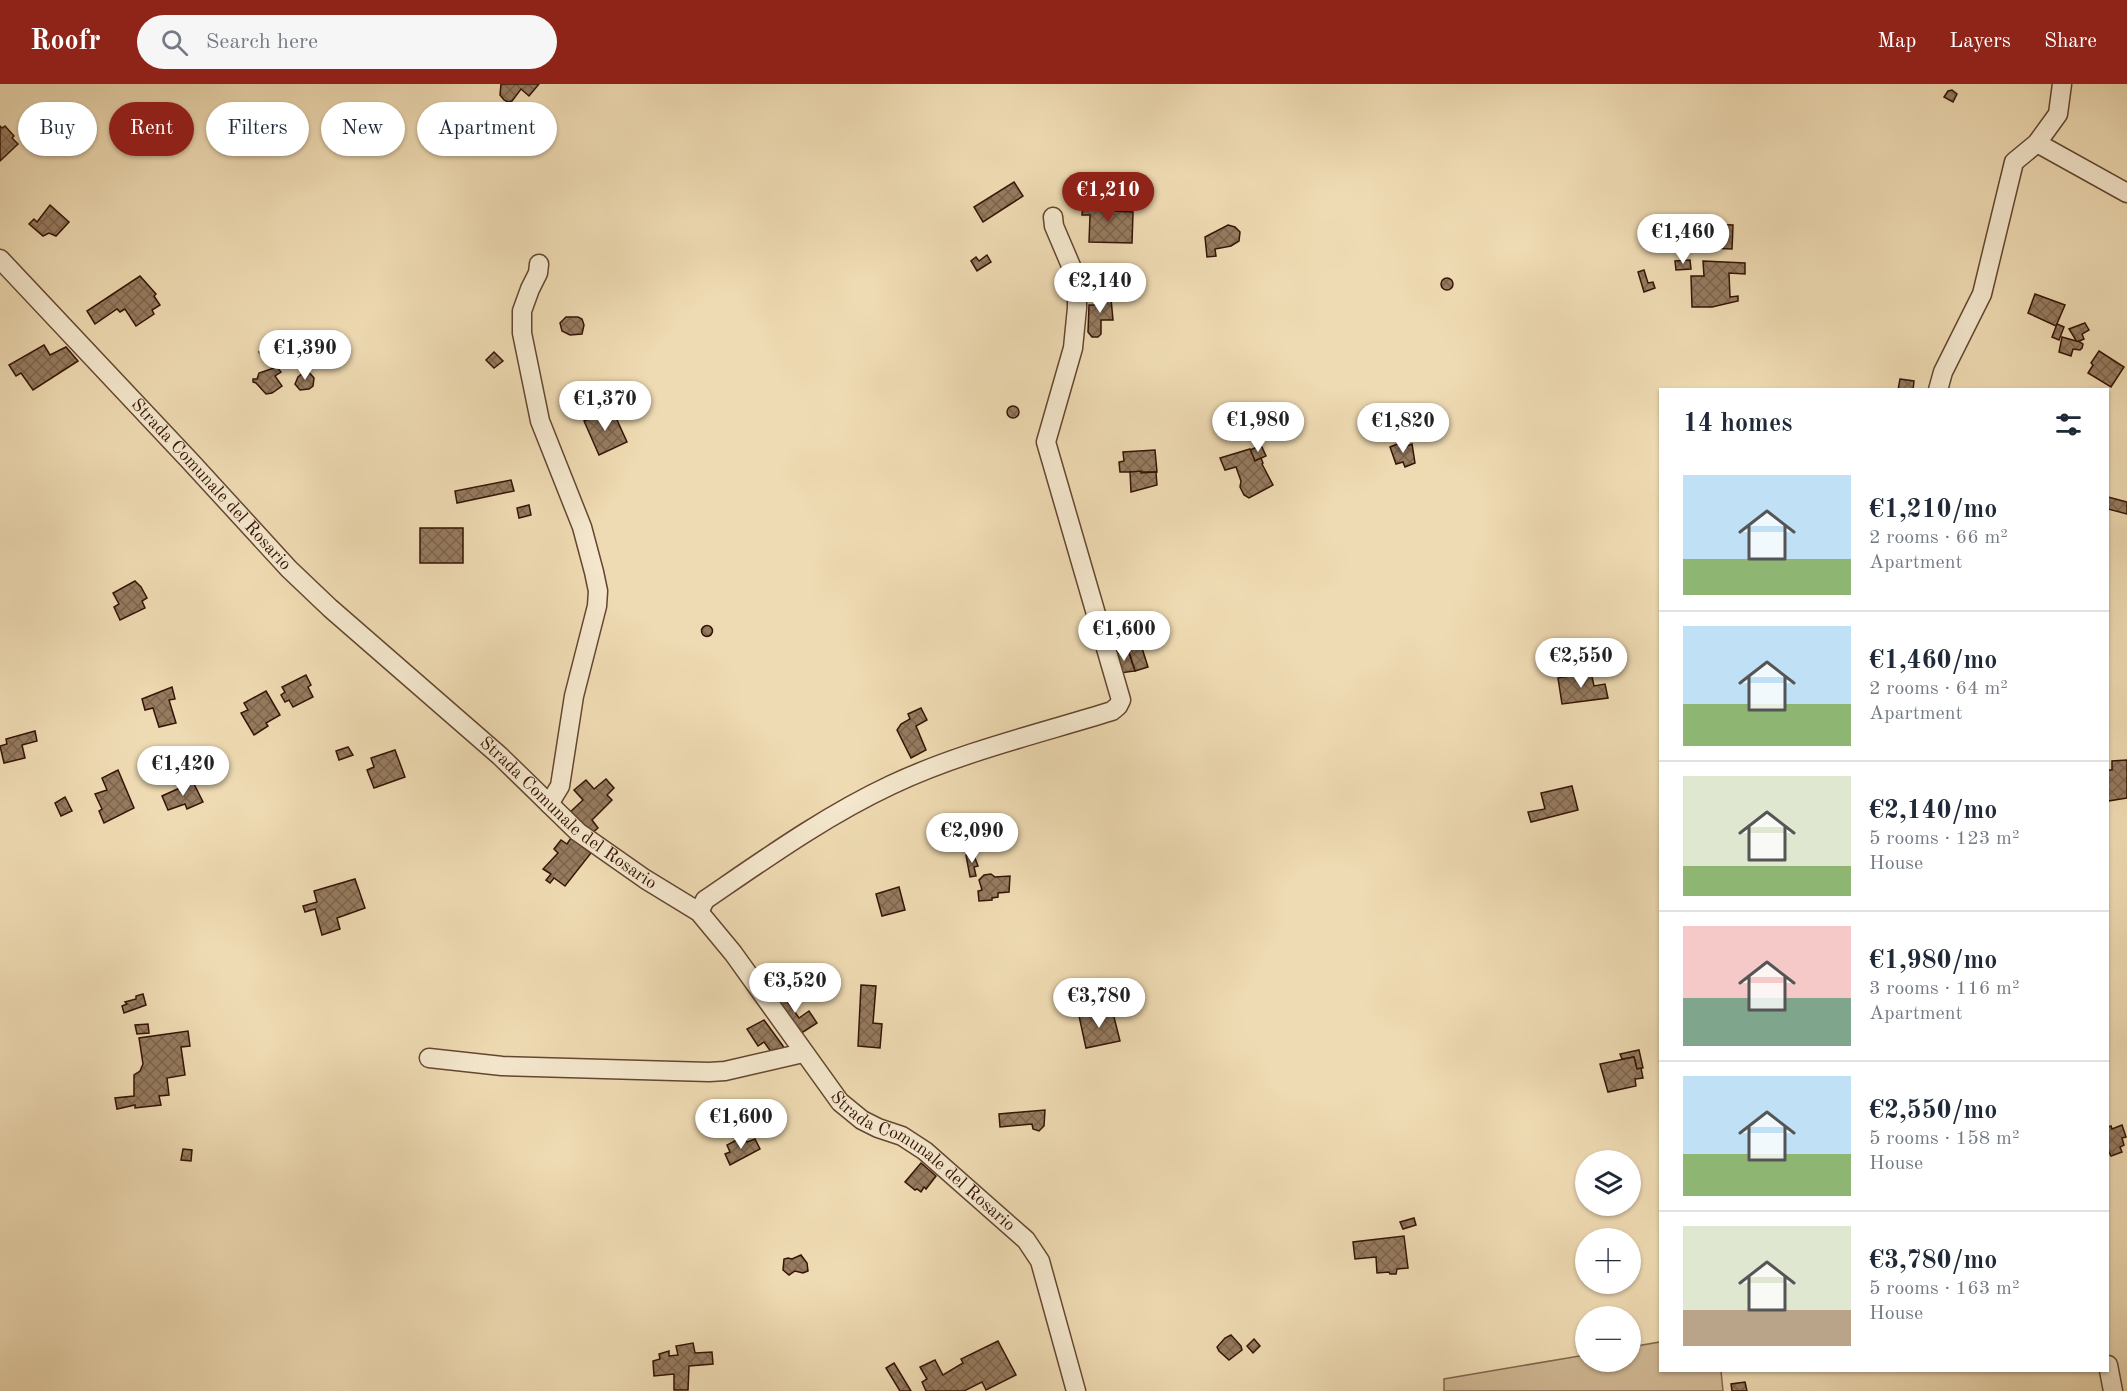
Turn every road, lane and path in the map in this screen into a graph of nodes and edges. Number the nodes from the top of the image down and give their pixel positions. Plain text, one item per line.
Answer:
1 (2062, 84) edge
2 (2037, 143) junction
3 (2127, 193) edge
4 (1053, 217) dead end
5 (0, 260) edge
6 (539, 264) dead end
7 (1939, 388) edge
8 (549, 804) junction
9 (699, 912) junction
10 (803, 1053) junction
11 (429, 1058) dead end
12 (2109, 1370) edge
13 (1076, 1391) edge
14 (2113, 1391) edge

1 - 2 street
2 - 3 street
2 - 7 street
4 - 9 street
5 - 8 street, Strada Comunale del Rosario
6 - 8 street
8 - 9 street, Strada Comunale del Rosario
9 - 10 street, Strada Comunale del Rosario
10 - 11 street
10 - 13 street, Strada Comunale del Rosario
12 - 14 street

